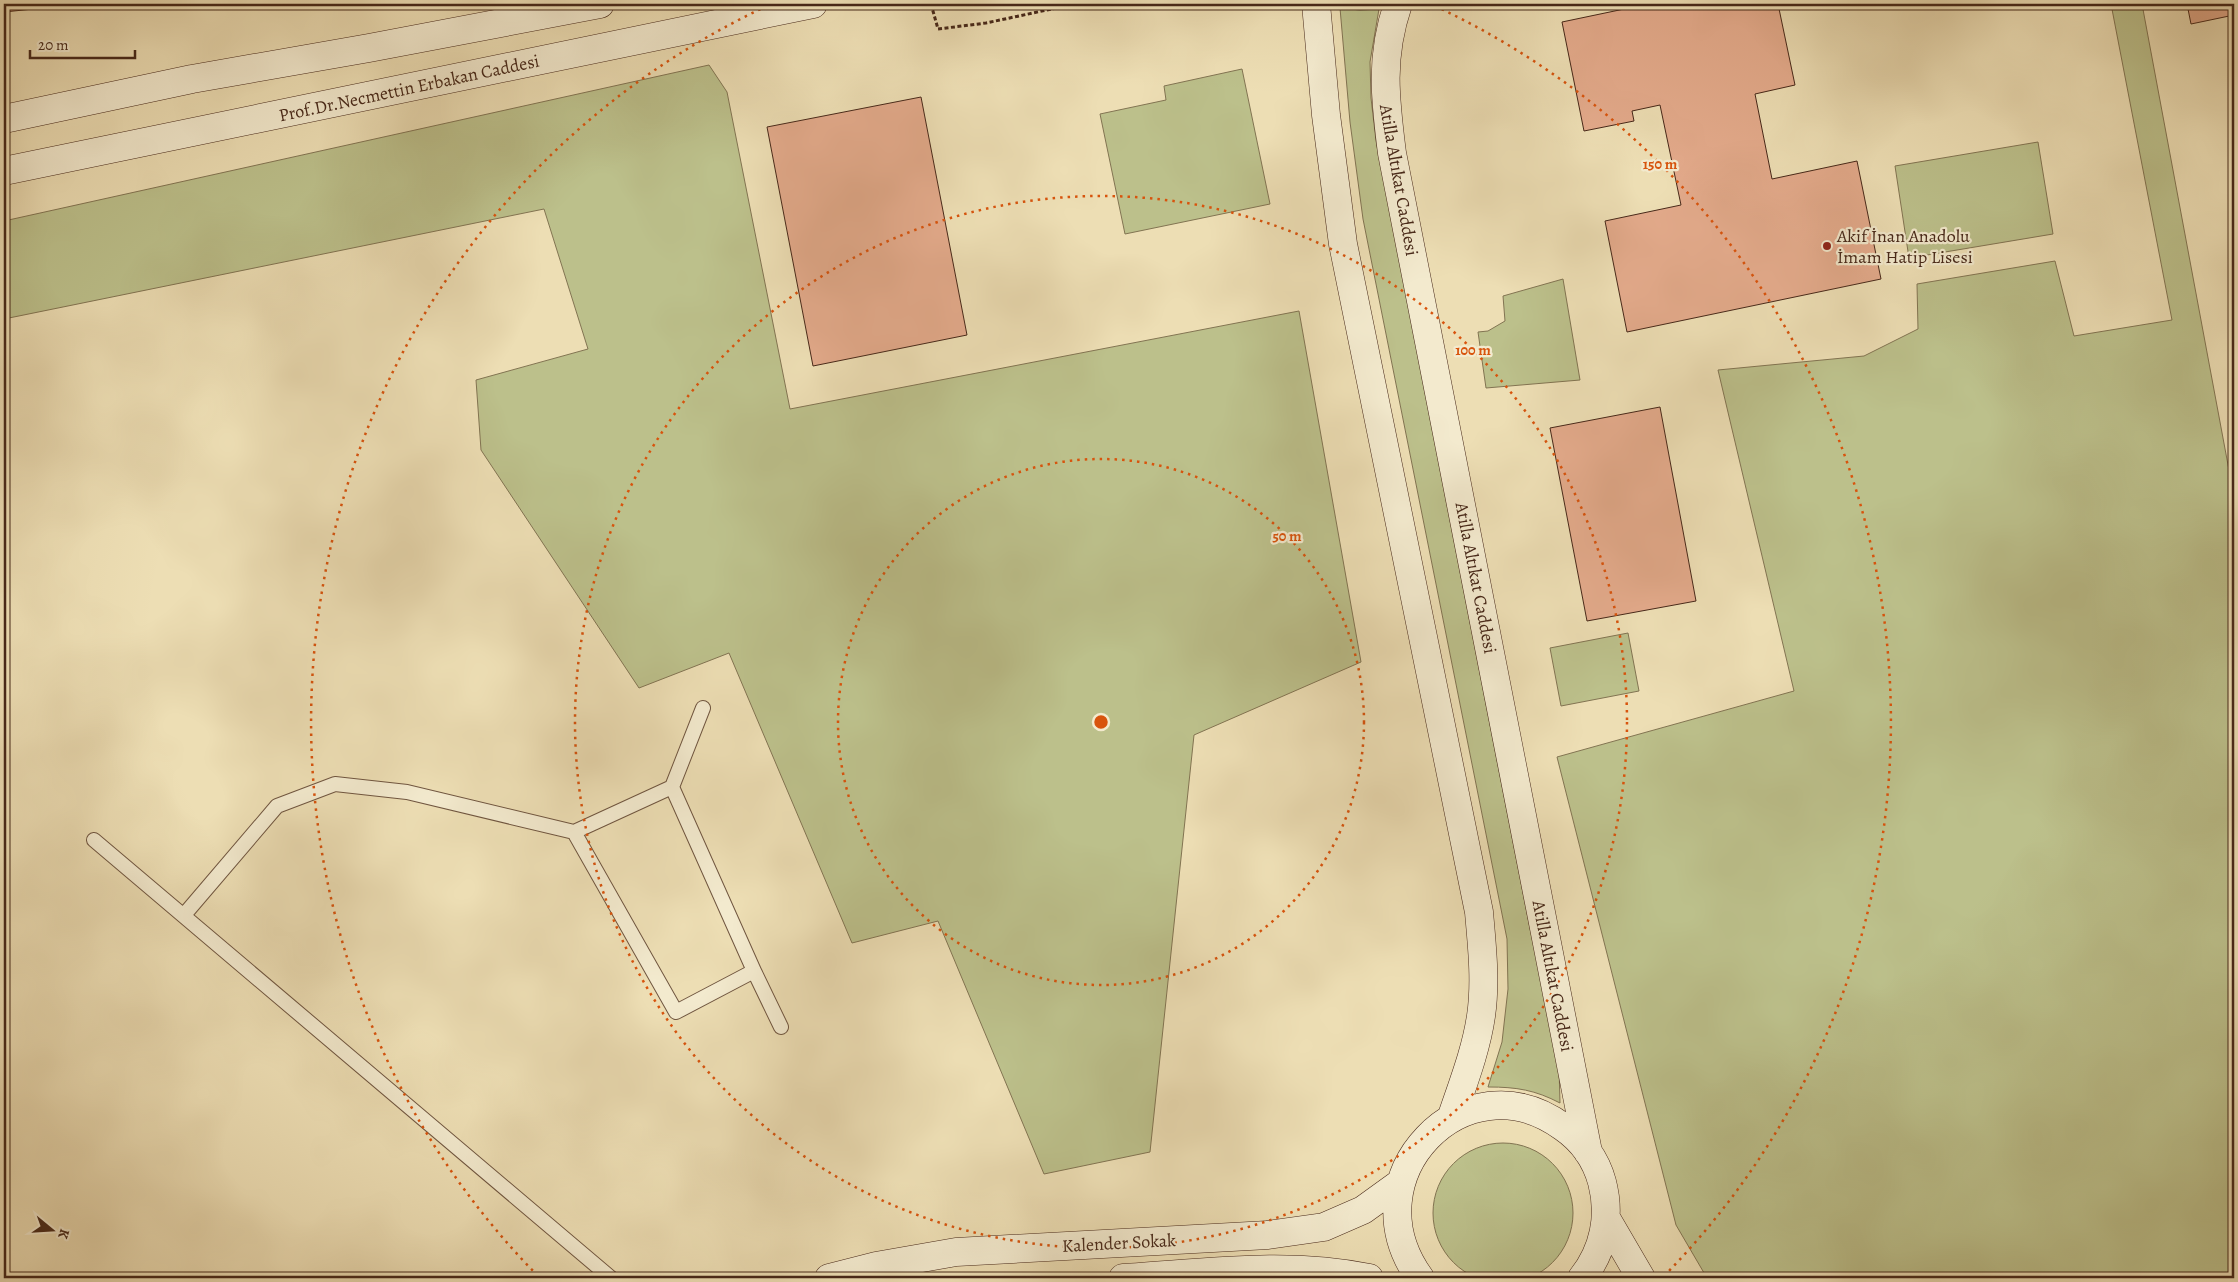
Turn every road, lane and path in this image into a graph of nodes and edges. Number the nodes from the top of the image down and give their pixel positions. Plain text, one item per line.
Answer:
1 (600, 4) edge
2 (813, 4) edge
3 (931, 4) edge
4 (1075, 4) edge
5 (1316, 4) edge
6 (1398, 4) edge
7 (4, 119) edge
8 (4, 171) edge
9 (703, 708) dead end
10 (672, 787) junction
11 (574, 832) junction
12 (94, 840) dead end
13 (184, 915) junction
14 (754, 971) junction
15 (781, 1027) dead end
16 (1451, 1119) junction
17 (1588, 1152) junction
18 (1400, 1184) junction
19 (1606, 1218) junction
20 (611, 1278) edge
21 (829, 1278) edge
22 (1123, 1278) edge
23 (1369, 1278) edge
24 (1420, 1278) edge
25 (1582, 1278) edge
26 (1641, 1278) edge

1 - 7 street
2 - 8 street, Prof.Dr.Necmettin Erbakan Caddesi
3 - 4 path
5 - 16 street
6 - 17 street, Atilla Altıkat Caddesi
9 - 10 lane
10 - 11 lane
10 - 14 lane
11 - 13 lane
11 - 14 lane
12 - 13 lane
13 - 20 lane
14 - 15 lane
16 - 17 street
16 - 18 street
17 - 19 street
18 - 21 street, Kalender Sokak
18 - 24 street
19 - 25 street
19 - 26 street
22 - 23 street, Kalender Sokak

